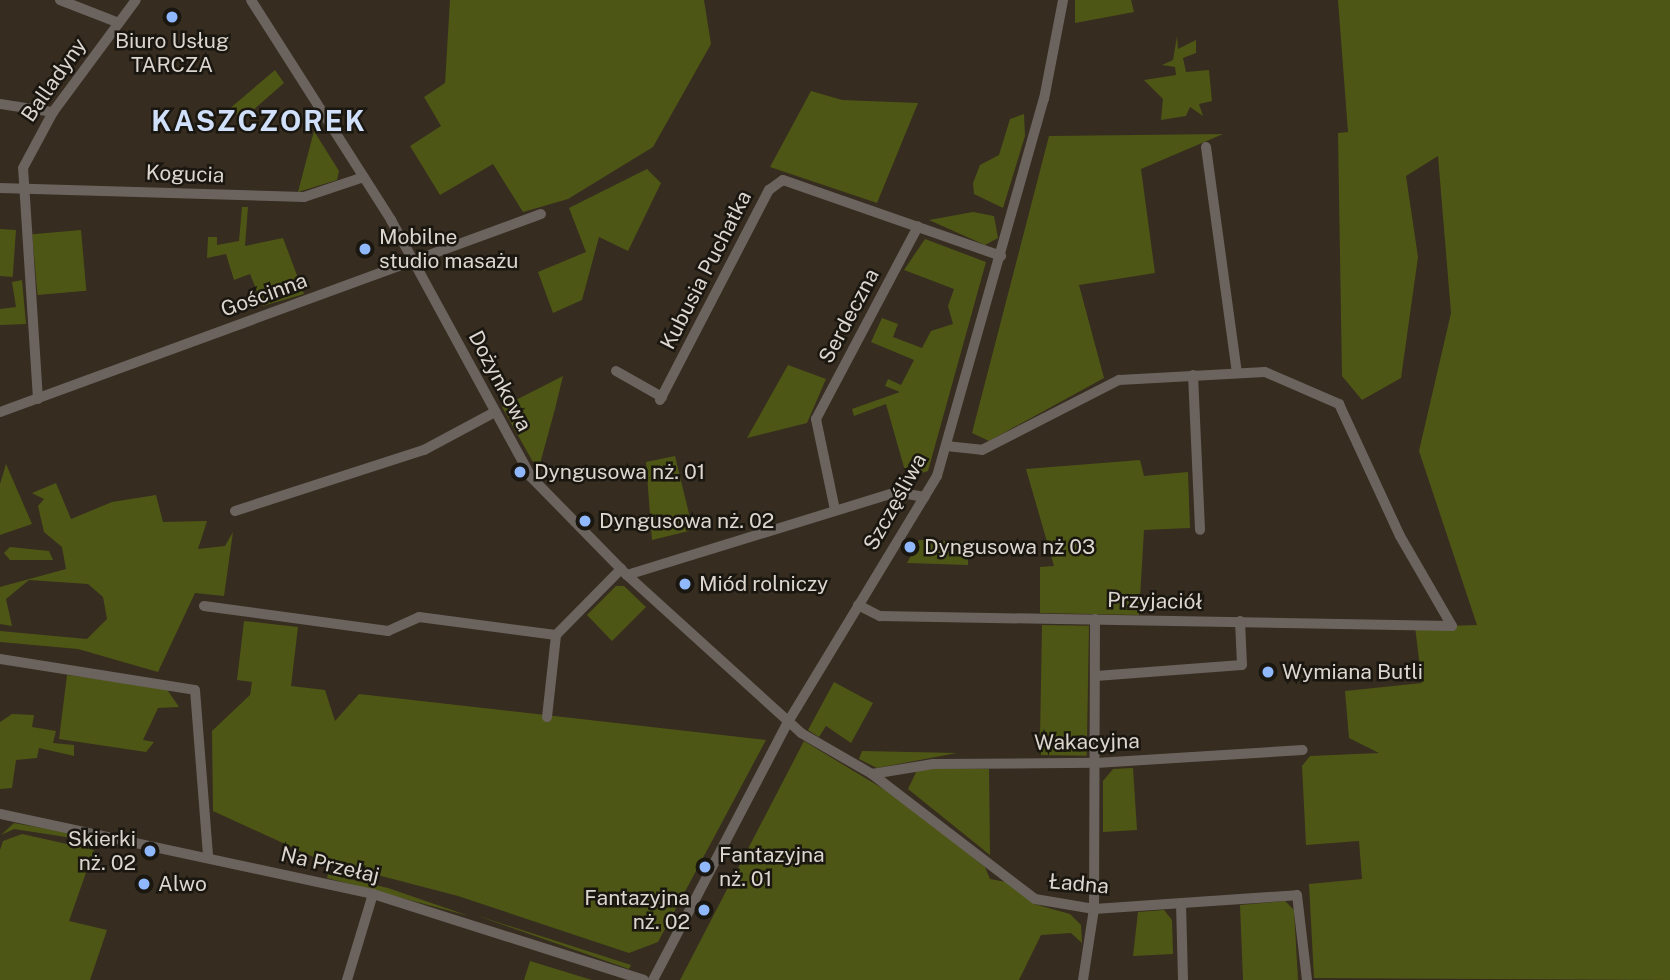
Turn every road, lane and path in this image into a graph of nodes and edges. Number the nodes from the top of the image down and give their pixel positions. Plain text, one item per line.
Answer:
1 (60, 0) edge
2 (136, 0) edge
3 (251, 0) edge
4 (1063, 0) edge
5 (119, 23) junction
6 (0, 104) edge
7 (52, 112) junction
8 (1206, 147) dead end
9 (364, 177) junction
10 (0, 188) edge
11 (21, 188) junction
12 (541, 214) dead end
13 (918, 226) junction
14 (1001, 256) junction
15 (414, 261) junction
16 (616, 371) dead end
17 (1237, 372) junction
18 (1193, 375) junction
19 (38, 399) junction
20 (0, 412) edge
21 (495, 412) junction
22 (946, 446) junction
23 (925, 497) junction
24 (835, 510) junction
25 (235, 511) dead end
26 (1200, 530) dead end
27 (624, 572) junction
28 (858, 605) junction
29 (204, 606) dead end
30 (1095, 619) junction
31 (1240, 621) junction
32 (556, 635) junction
33 (0, 659) edge
34 (1096, 676) junction
35 (547, 717) dead end
36 (788, 722) junction
37 (1303, 750) dead end
38 (1096, 763) junction
39 (872, 774) junction
40 (1, 817) edge
41 (208, 856) junction
42 (373, 894) junction
43 (1181, 903) junction
44 (1094, 909) junction
45 (347, 980) edge
46 (644, 980) edge
47 (653, 980) edge
48 (1083, 980) edge
49 (1182, 980) edge
50 (1307, 980) edge

1 - 5 street
2 - 5 street, Balladyny
3 - 9 street, Dożynkowa
4 - 14 street, Szczęśliwa
5 - 7 street, Balladyny
6 - 7 street
7 - 11 street, Balladyny
8 - 17 street
9 - 11 street, Kogucia
9 - 15 street, Dożynkowa
10 - 11 street, Kogucia
11 - 19 street, Balladyny
12 - 15 street, Gościnna
13 - 14 street
13 - 16 street, Kubusia Puchatka
13 - 24 street, Serdeczna
14 - 22 street, Szczęśliwa
15 - 19 street, Gościnna
15 - 21 street, Dożynkowa
17 - 18 street
17 - 31 street, Przyjaciół
18 - 22 street
18 - 26 street
19 - 20 street, Gościnna
21 - 25 street
21 - 27 street, Dożynkowa
22 - 23 street, Szczęśliwa
23 - 24 street
23 - 28 street, Szczęśliwa
24 - 27 street
27 - 32 street
27 - 36 street, Dożynkowa
28 - 30 street, Przyjaciół
28 - 36 street, Szczęśliwa
29 - 32 street
30 - 31 street, Przyjaciół
30 - 34 street
31 - 34 street
32 - 35 street
33 - 41 street
34 - 38 street
36 - 39 street, Ładna
36 - 47 street, Szczęśliwa
37 - 38 street, Wakacyjna
38 - 39 street, Wakacyjna
38 - 44 street
39 - 44 street, Ładna
40 - 41 street, Na Przełaj
41 - 42 street, Na Przełaj
42 - 45 street
42 - 46 street, Na Przełaj
43 - 44 street, Ładna
43 - 49 street
43 - 50 street, Ładna
44 - 48 street

